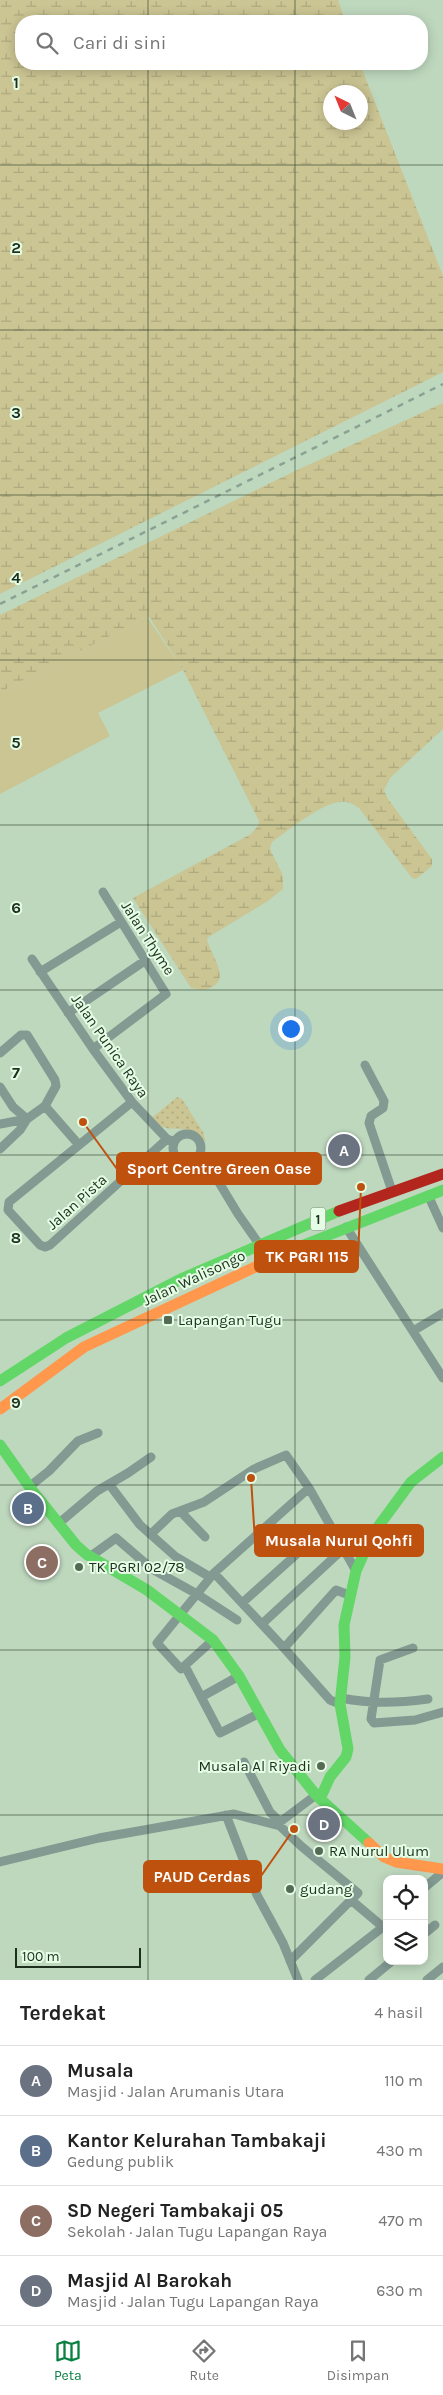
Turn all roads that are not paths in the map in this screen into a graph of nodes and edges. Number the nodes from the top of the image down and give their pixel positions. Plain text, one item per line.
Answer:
1 (102, 892) dead end
2 (121, 922) junction
3 (32, 959) dead end
4 (146, 960) junction
5 (40, 972) junction
6 (68, 1013) junction
7 (93, 1049) junction
8 (0, 1053) edge
9 (365, 1066) dead end
10 (0, 1087) edge
11 (132, 1102) junction
12 (43, 1108) junction
13 (27, 1120) junction
14 (0, 1124) edge
15 (170, 1141) junction
16 (76, 1147) junction
17 (0, 1149) edge
18 (200, 1154) junction
19 (443, 1174) edge
20 (443, 1190) edge
21 (392, 1191) junction
22 (428, 1195) junction
23 (346, 1227) junction
24 (443, 1228) edge
25 (259, 1244) junction
26 (184, 1278) junction
27 (192, 1296) junction
28 (443, 1313) edge
29 (413, 1331) junction
30 (443, 1378) edge
31 (0, 1381) edge
32 (0, 1409) edge
33 (98, 1433) dead end
34 (0, 1445) edge
35 (151, 1457) dead end
36 (443, 1457) edge
37 (109, 1484) junction
38 (29, 1487) junction
39 (309, 1488) junction
40 (180, 1511) junction
41 (58, 1524) junction
42 (330, 1528) junction
43 (151, 1534) junction
44 (205, 1537) dead end
45 (342, 1550) junction
46 (91, 1556) junction
47 (356, 1571) junction
48 (212, 1575) junction
49 (197, 1594) junction
50 (349, 1595) junction
51 (242, 1603) junction
52 (181, 1614) junction
53 (236, 1620) dead end
54 (263, 1624) junction
55 (213, 1640) junction
56 (283, 1647) junction
57 (413, 1648) dead end
58 (185, 1666) junction
59 (239, 1676) junction
60 (202, 1696) junction
61 (428, 1699) dead end
62 (340, 1701) junction
63 (372, 1704) junction
64 (443, 1712) edge
65 (260, 1713) junction
66 (244, 1762) dead end
67 (318, 1797) junction
68 (226, 1815) junction
69 (0, 1862) edge
70 (443, 1870) edge
71 (428, 1884) edge
72 (351, 1900) junction
73 (383, 1925) edge
74 (435, 1925) dead end
75 (383, 1929) edge
76 (428, 1931) edge
77 (290, 1961) junction
78 (387, 1965) edge
79 (443, 1966) edge
80 (298, 1980) edge
81 (315, 1980) edge
82 (369, 1980) edge
83 (427, 1980) edge

1 - 2 street, Jalan Thyme
2 - 4 street, Jalan Thyme
2 - 5 street
3 - 5 street, Jalan Punica Raya
4 - 6 street
4 - 7 street, Jalan Thyme
5 - 6 street, Jalan Punica Raya
6 - 7 street, Jalan Punica Raya
7 - 11 street, Jalan Punica Raya
8 - 12 street
9 - 21 street
10 - 13 street
11 - 15 street, Jalan Punica Raya
11 - 16 street
12 - 13 street
12 - 16 street
13 - 14 street
13 - 17 street
15 - 16 street, Jalan Pista
15 - 18 street
15 - 18 street
18 - 25 street
19 - 21 main road, Jalan Walisongo / 1
20 - 22 main road, Jalan Walisongo / 1
21 - 25 main road, Jalan Walisongo / 1
22 - 23 main road, Jalan Walisongo / 1
22 - 24 street
23 - 27 main road, Jalan Walisongo / 1
23 - 29 street
25 - 26 main road, Jalan Walisongo / 1
26 - 27 main road
26 - 31 main road, Jalan Walisongo / 1
27 - 32 main road, Jalan Walisongo / 1
28 - 29 street
29 - 30 street
33 - 38 street
34 - 38 main road
35 - 37 street
36 - 47 main road
37 - 41 street
37 - 43 street
38 - 41 main road
39 - 40 street
39 - 42 street
39 - 48 street
40 - 43 street
40 - 44 street
41 - 46 main road
42 - 45 street
42 - 51 street
43 - 48 street
45 - 47 street
45 - 54 street
46 - 49 street
46 - 52 main road
47 - 50 main road
48 - 49 street
48 - 51 street
49 - 52 street
49 - 53 street
50 - 56 street
50 - 62 main road
51 - 54 street
52 - 55 main road
52 - 58 street
54 - 56 street
55 - 58 street
55 - 59 main road
56 - 62 street
57 - 63 street
58 - 60 street
59 - 60 street
59 - 65 main road
60 - 65 street
61 - 63 street
62 - 63 street
62 - 67 main road
63 - 64 street
65 - 67 main road
66 - 67 street
67 - 70 main road
68 - 69 street
68 - 72 street
68 - 77 street
70 - 71 street
72 - 73 street
72 - 77 street
74 - 76 street
75 - 81 street
77 - 80 street
78 - 82 street
79 - 83 street

